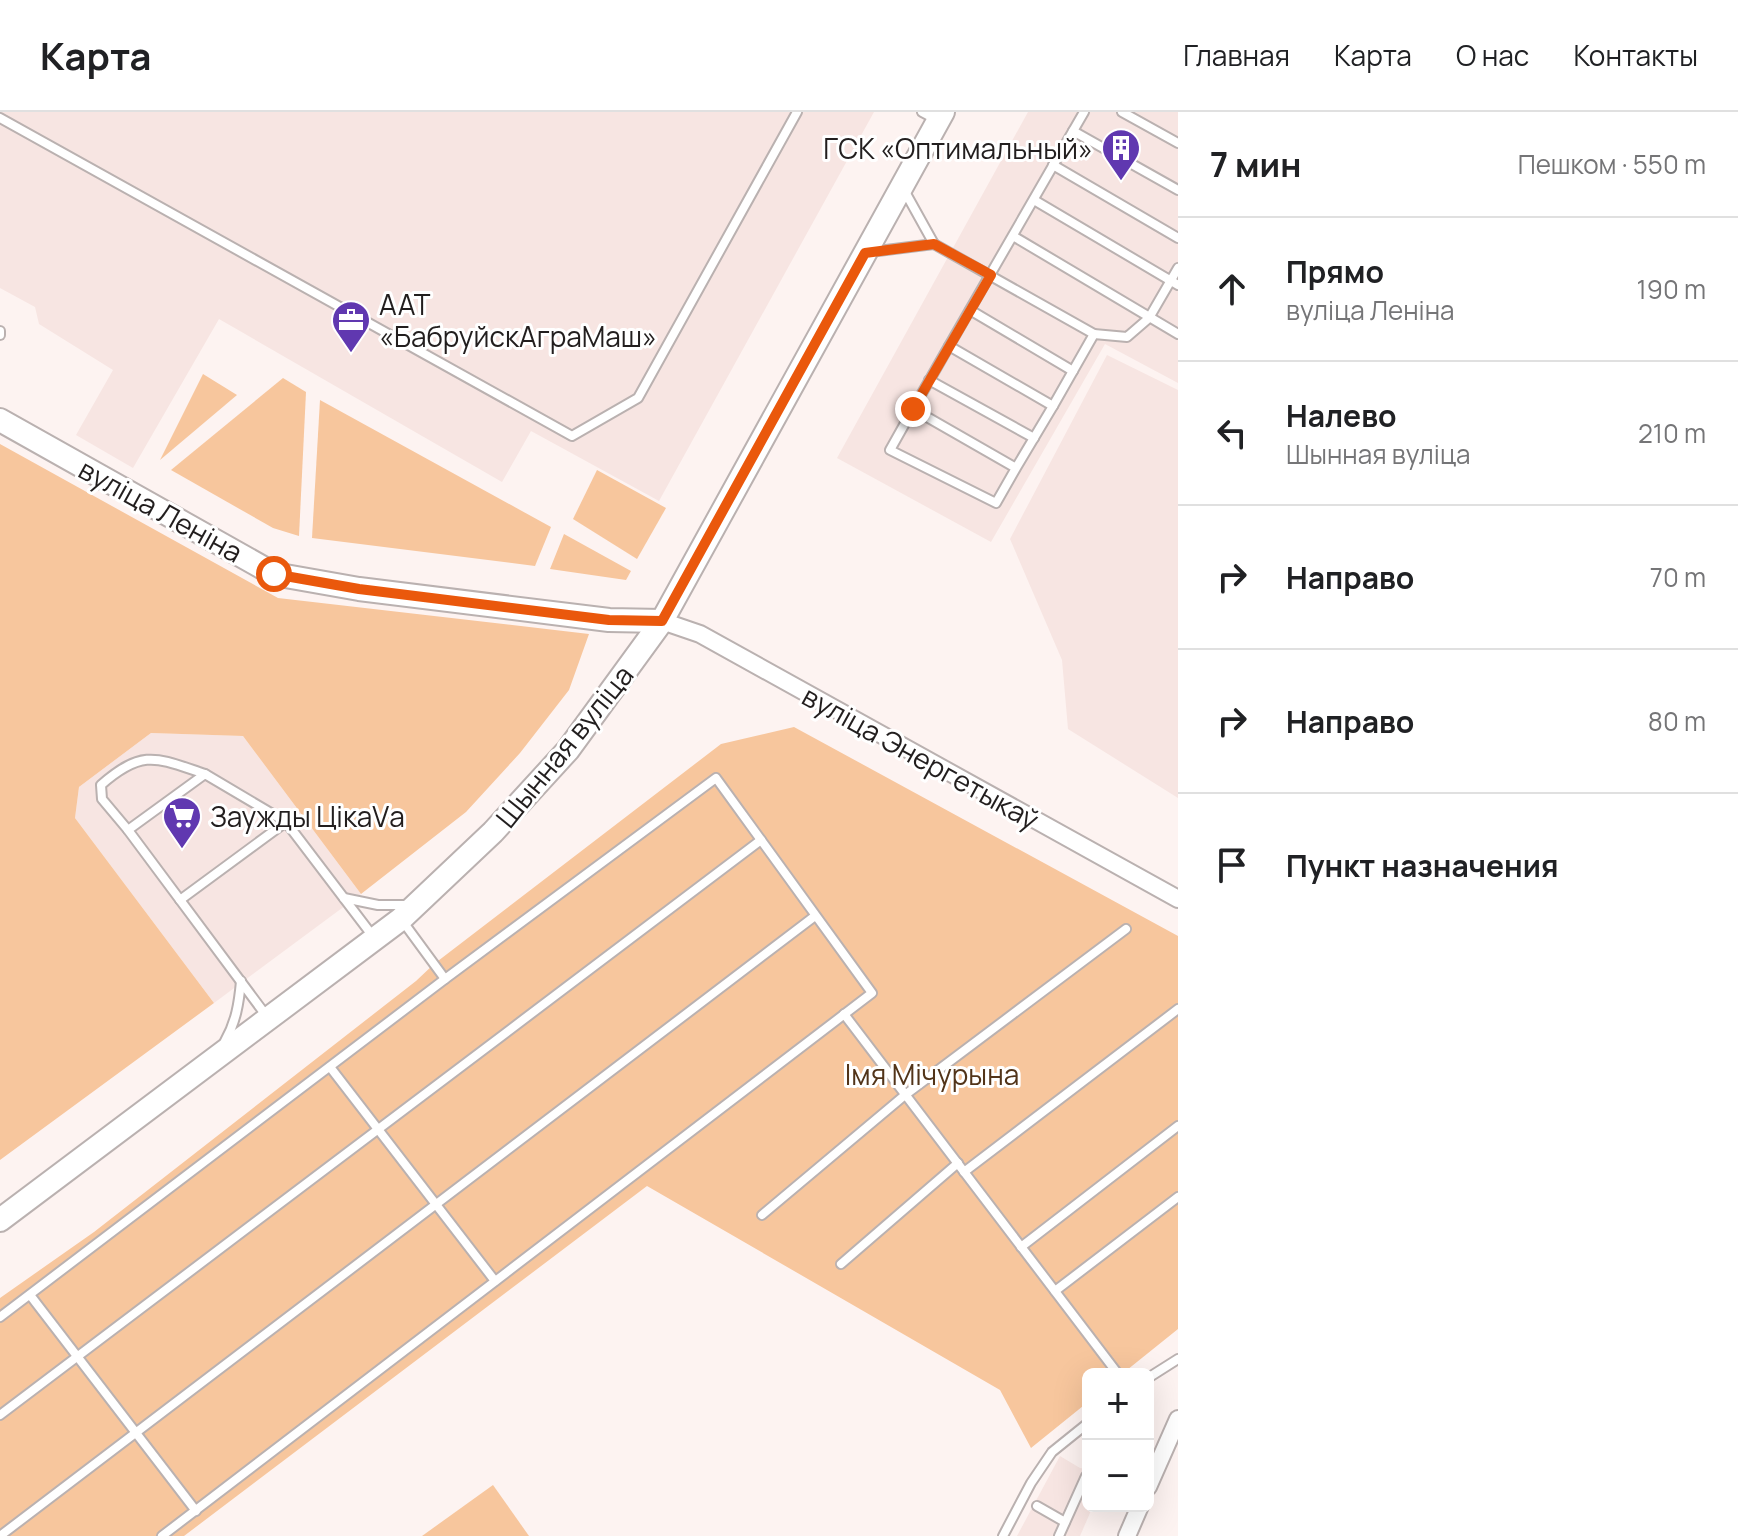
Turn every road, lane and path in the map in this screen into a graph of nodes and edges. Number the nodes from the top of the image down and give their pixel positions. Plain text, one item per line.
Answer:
1 (797, 112) edge
2 (1084, 112) edge
3 (1122, 112) edge
4 (934, 115) edge
5 (0, 118) edge
6 (1073, 131) junction
7 (1178, 143) edge
8 (1053, 165) junction
9 (902, 185) junction
10 (1178, 190) edge
11 (1034, 200) junction
12 (1013, 236) junction
13 (1178, 238) edge
14 (934, 244) junction
15 (865, 253) junction
16 (1178, 268) edge
17 (991, 275) junction
18 (1174, 283) edge
19 (970, 310) junction
20 (1149, 318) junction
21 (1094, 334) junction
22 (1178, 334) edge
23 (949, 346) junction
24 (1073, 371) junction
25 (929, 380) junction
26 (1053, 406) junction
27 (913, 409) junction
28 (0, 420) edge
29 (1034, 438) junction
30 (1016, 468) junction
31 (662, 621) junction
32 (205, 774) junction
33 (286, 822) junction
34 (128, 830) junction
35 (761, 840) junction
36 (344, 898) junction
37 (1178, 899) edge
38 (180, 900) junction
39 (408, 912) junction
40 (815, 916) junction
41 (1126, 929) dead end
42 (375, 939) junction
43 (445, 979) junction
44 (241, 981) junction
45 (1178, 1009) edge
46 (844, 1014) junction
47 (269, 1019) junction
48 (216, 1059) junction
49 (330, 1067) junction
50 (905, 1095) junction
51 (1178, 1126) edge
52 (378, 1129) junction
53 (958, 1163) junction
54 (964, 1172) junction
55 (1178, 1197) edge
56 (436, 1204) junction
57 (762, 1215) dead end
58 (0, 1220) edge
59 (1021, 1247) junction
60 (841, 1264) dead end
61 (495, 1281) junction
62 (1055, 1291) junction
63 (30, 1295) junction
64 (0, 1317) edge
65 (77, 1356) junction
66 (1178, 1359) edge
67 (1113, 1368) edge
68 (1154, 1374) edge
69 (0, 1415) edge
70 (1178, 1419) edge
71 (1082, 1428) edge
72 (136, 1432) junction
73 (1154, 1473) edge
74 (1082, 1485) edge
75 (1037, 1506) dead end
76 (196, 1511) junction
77 (1137, 1512) edge
78 (1065, 1522) junction
79 (0, 1536) edge
80 (162, 1536) edge
81 (1003, 1536) edge
82 (1059, 1536) edge
83 (1127, 1536) edge

1 - 5 lane
2 - 6 lane
3 - 7 lane
4 - 9 main road, Шынная вуліца
6 - 8 lane
6 - 10 lane
8 - 11 lane
8 - 13 lane
9 - 14 lane
9 - 15 main road, Шынная вуліца
11 - 12 lane
11 - 18 lane
12 - 17 lane
12 - 20 lane
14 - 15 lane
14 - 17 lane
15 - 31 main road, Шынная вуліца
16 - 18 lane
17 - 19 lane
17 - 21 lane
18 - 20 lane
19 - 23 lane
19 - 24 lane
20 - 21 lane
20 - 22 lane
21 - 24 lane
23 - 25 lane
23 - 26 lane
24 - 26 lane
25 - 27 lane
25 - 29 lane
26 - 29 lane
27 - 30 lane
27 - 30 lane
28 - 31 main road, вуліца Леніна
29 - 30 lane
31 - 37 street, вуліца Энергетыкаў
31 - 39 main road, Шынная вуліца
32 - 33 lane
32 - 34 lane
32 - 34 lane
33 - 36 lane
33 - 38 lane
34 - 38 lane
35 - 40 lane
35 - 43 lane
35 - 52 lane
36 - 39 lane
36 - 42 lane
38 - 44 lane
39 - 42 main road, Шынная вуліца
39 - 43 lane
40 - 46 lane
40 - 56 lane
41 - 50 lane
42 - 47 main road, Шынная вуліца
43 - 49 lane
44 - 47 lane
44 - 48 lane
45 - 54 lane
46 - 50 lane
46 - 61 lane
47 - 48 main road, Шынная вуліца
48 - 58 main road, Шынная вуліца
49 - 52 lane
49 - 63 lane
50 - 53 lane
50 - 57 lane
51 - 59 lane
52 - 56 lane
52 - 65 lane
53 - 54 lane
53 - 60 lane
54 - 59 lane
55 - 62 lane
56 - 61 lane
56 - 72 lane
59 - 62 lane
61 - 76 lane
62 - 67 lane
63 - 64 lane
63 - 65 lane
65 - 69 lane
65 - 72 lane
66 - 68 lane
70 - 73 street
71 - 81 lane
72 - 76 lane
72 - 79 lane
74 - 78 lane
75 - 78 lane
76 - 80 lane
77 - 83 street
78 - 82 lane

